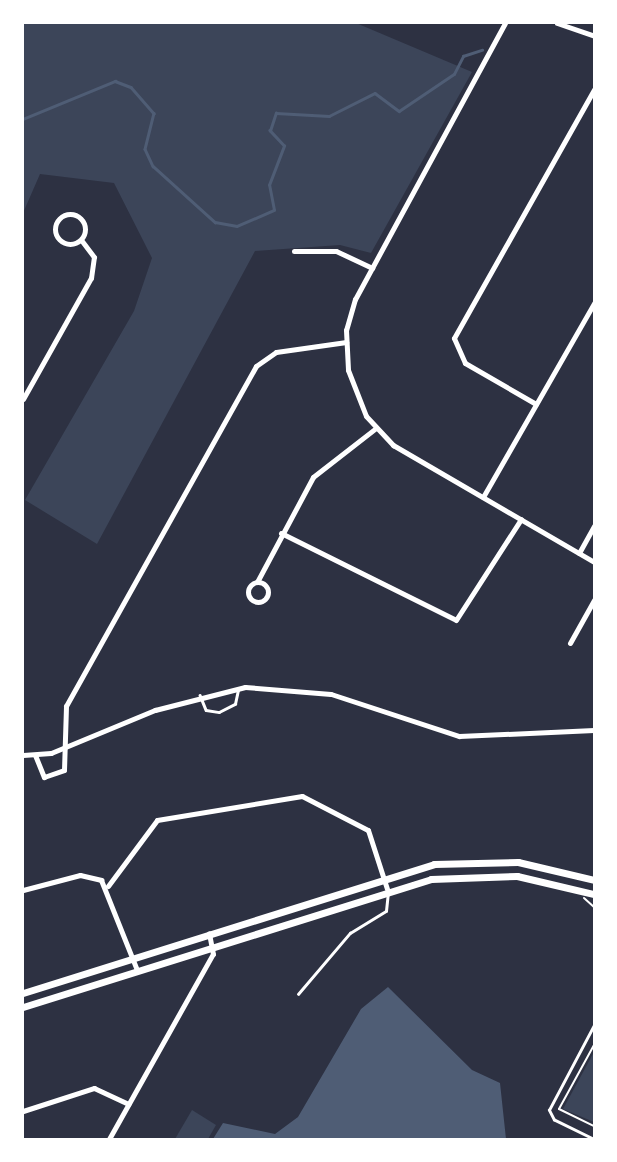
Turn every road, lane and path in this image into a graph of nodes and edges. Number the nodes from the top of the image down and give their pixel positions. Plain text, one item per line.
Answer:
1 (505, 23) edge
2 (557, 23) edge
3 (594, 36) edge
4 (594, 90) edge
5 (81, 240) junction
6 (295, 251) dead end
7 (372, 268) junction
8 (594, 303) edge
9 (346, 342) junction
10 (23, 383) edge
11 (30, 387) junction
12 (23, 399) edge
13 (536, 404) junction
14 (376, 428) junction
15 (483, 497) junction
16 (521, 519) junction
17 (594, 526) edge
18 (281, 533) junction
19 (579, 553) junction
20 (594, 562) edge
21 (257, 582) dead end
22 (594, 600) edge
23 (569, 643) dead end
24 (238, 688) junction
25 (200, 695) junction
26 (594, 730) edge
27 (66, 747) junction
28 (23, 755) edge
29 (35, 755) junction
30 (384, 877) junction
31 (594, 878) edge
32 (107, 886) junction
33 (23, 890) edge
34 (387, 890) junction
35 (591, 893) edge
36 (583, 902) dead end
37 (594, 907) edge
38 (209, 933) junction
39 (212, 946) junction
40 (133, 957) junction
41 (137, 970) junction
42 (23, 993) edge
43 (298, 994) dead end
44 (23, 1007) edge
45 (594, 1025) edge
46 (594, 1045) edge
47 (129, 1104) junction
48 (23, 1111) edge
49 (594, 1126) edge
50 (109, 1139) edge
51 (593, 1139) edge

1 - 7 street
2 - 3 street
4 - 13 street
5 - 5 street
5 - 11 street
6 - 7 street
7 - 9 street
8 - 13 street
9 - 14 street
9 - 27 street
10 - 11 street
11 - 12 street
13 - 15 street
14 - 15 street
14 - 18 street
15 - 16 street
16 - 18 street
16 - 19 street
17 - 19 street
18 - 21 street
19 - 20 street
22 - 23 street
24 - 25 street
24 - 25 lane
24 - 26 street
25 - 27 street
27 - 29 street
27 - 29 street
28 - 29 street
30 - 31 street
30 - 32 street
30 - 34 street
30 - 38 street
31 - 35 street
32 - 33 street
32 - 40 street
34 - 35 street
34 - 39 street
34 - 43 lane
36 - 37 path
38 - 39 street
38 - 40 street
39 - 41 street
39 - 47 street
40 - 41 street
40 - 42 street
41 - 44 street
45 - 51 lane
46 - 49 path
47 - 48 street
47 - 50 street

